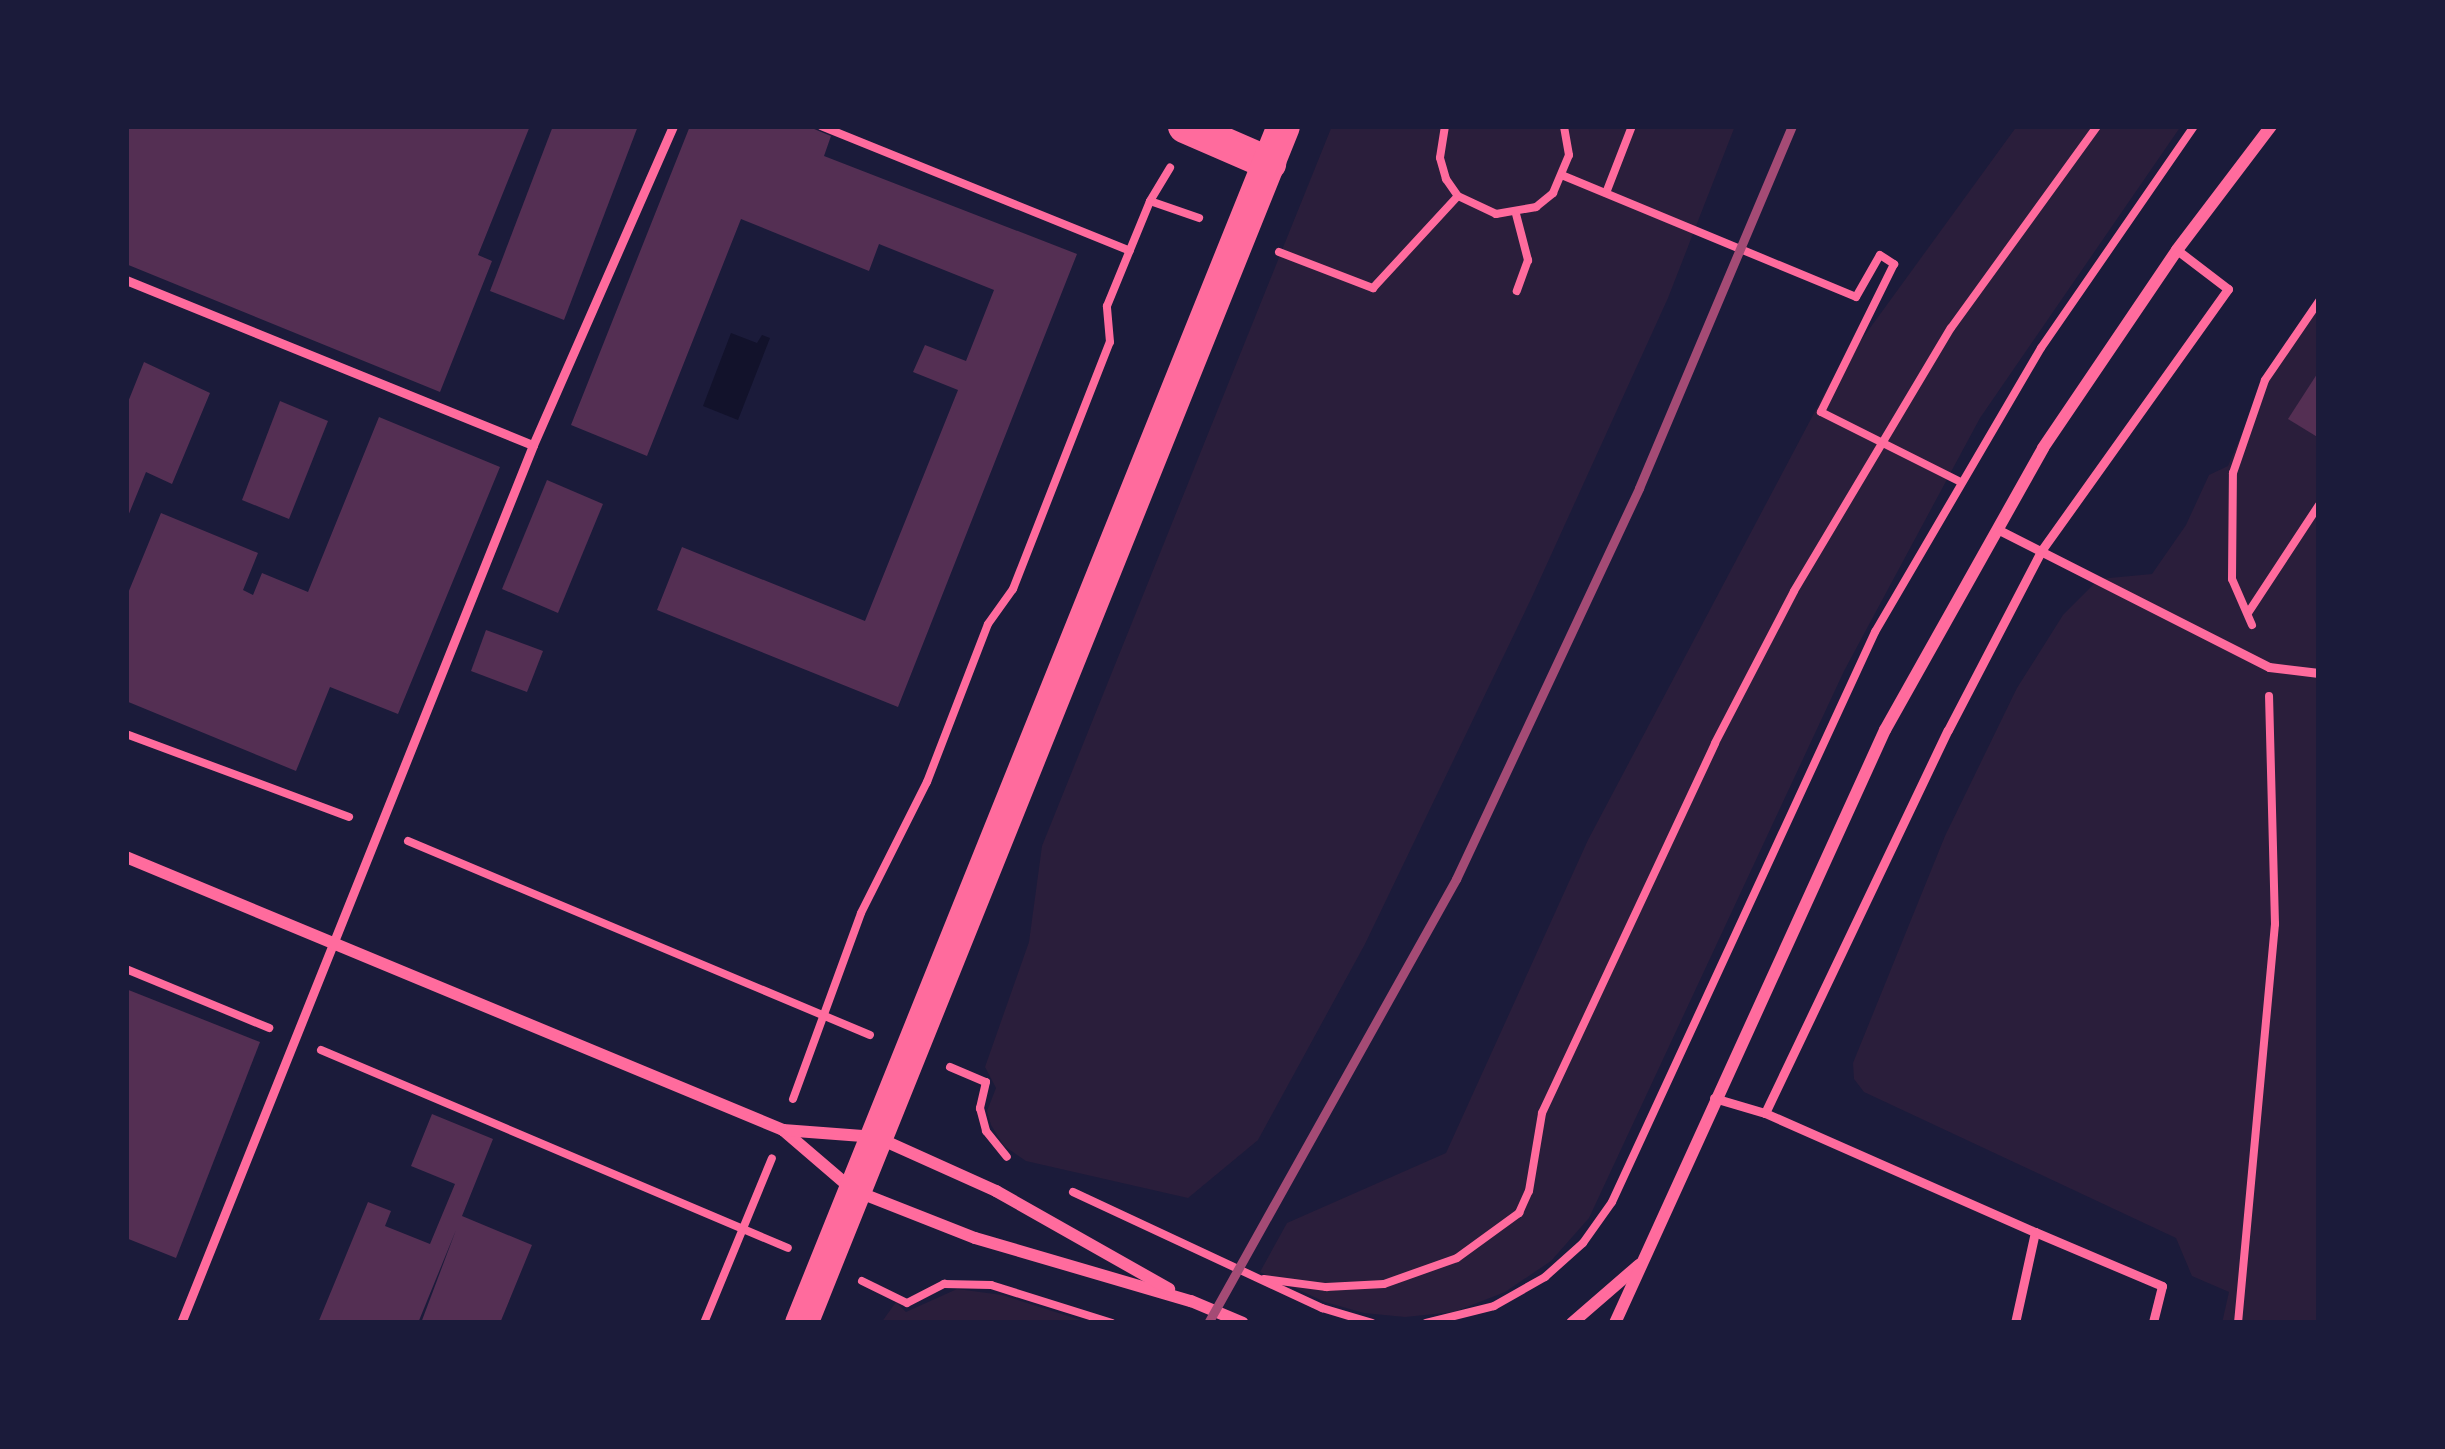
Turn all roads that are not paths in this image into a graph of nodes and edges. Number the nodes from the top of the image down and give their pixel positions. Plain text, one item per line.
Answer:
1 (673, 126) edge
2 (1184, 126) edge
3 (1283, 126) edge
4 (2271, 126) edge
5 (1269, 163) junction
6 (2177, 250) junction
7 (126, 280) edge
8 (533, 445) junction
9 (1997, 529) junction
10 (2041, 551) junction
11 (2319, 673) edge
12 (126, 857) edge
13 (334, 943) junction
14 (1714, 1098) junction
15 (1765, 1113) junction
16 (783, 1130) junction
17 (876, 1137) junction
18 (853, 1190) junction
19 (2035, 1232) junction
20 (1643, 1261) junction
21 (1191, 1301) junction
22 (181, 1323) edge
23 (801, 1323) edge
24 (1243, 1323) edge
25 (1572, 1323) edge
26 (1615, 1323) edge
27 (2015, 1323) edge
28 (2153, 1323) edge

1 - 8 lane
2 - 5 highway
3 - 5 highway
4 - 6 street
5 - 17 highway
6 - 9 street
6 - 10 lane
7 - 8 lane
8 - 13 lane
9 - 10 lane
9 - 14 street
10 - 11 lane
10 - 15 lane
12 - 13 street
13 - 16 street
13 - 22 lane
14 - 15 lane
14 - 20 street
15 - 19 lane
16 - 17 street
16 - 18 street
17 - 18 highway
17 - 21 street
18 - 21 street
18 - 23 highway
19 - 27 lane
19 - 28 lane
20 - 25 street
20 - 26 street
21 - 24 street

